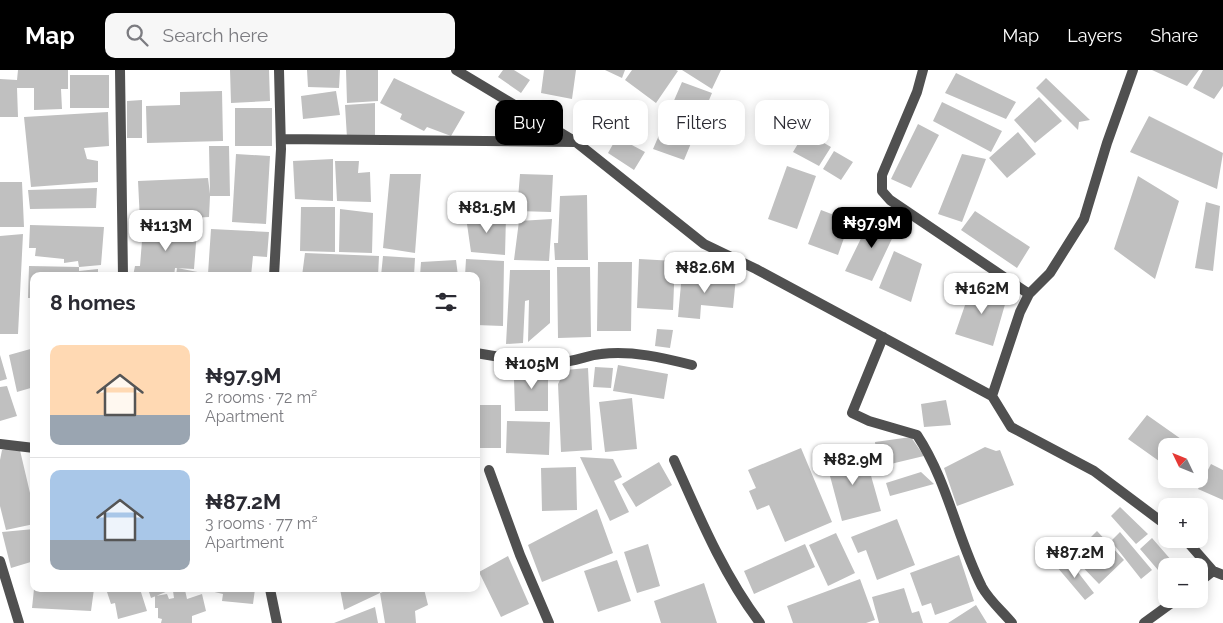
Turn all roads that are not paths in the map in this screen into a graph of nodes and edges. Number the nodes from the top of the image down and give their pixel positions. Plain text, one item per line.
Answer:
1 (120, 70) edge
2 (279, 70) edge
3 (456, 70) edge
4 (923, 70) edge
5 (1134, 70) edge
6 (281, 139) junction
7 (573, 140) edge
8 (573, 142) edge
9 (580, 145) edge
10 (122, 272) edge
11 (274, 272) edge
12 (1029, 294) junction
13 (883, 337) junction
14 (480, 355) edge
15 (692, 365) dead end
16 (992, 396) junction
17 (0, 444) edge
18 (30, 448) edge
19 (674, 460) dead end
20 (489, 470) dead end
21 (1158, 519) edge
22 (1194, 548) edge
23 (0, 561) edge
24 (1218, 573) edge
25 (271, 592) edge
26 (1165, 608) edge
27 (19, 623) edge
28 (277, 623) edge
29 (549, 623) edge
30 (760, 623) edge
31 (1012, 623) edge
32 (1144, 623) edge

1 - 10 street
2 - 6 street
3 - 7 street
4 - 12 street
5 - 12 street
6 - 8 street
6 - 11 street
9 - 13 street
12 - 16 street
13 - 16 street
13 - 31 street
14 - 15 street
16 - 21 street
17 - 18 street
19 - 30 street
20 - 29 street
22 - 24 street
23 - 27 street
25 - 28 street
26 - 32 street

